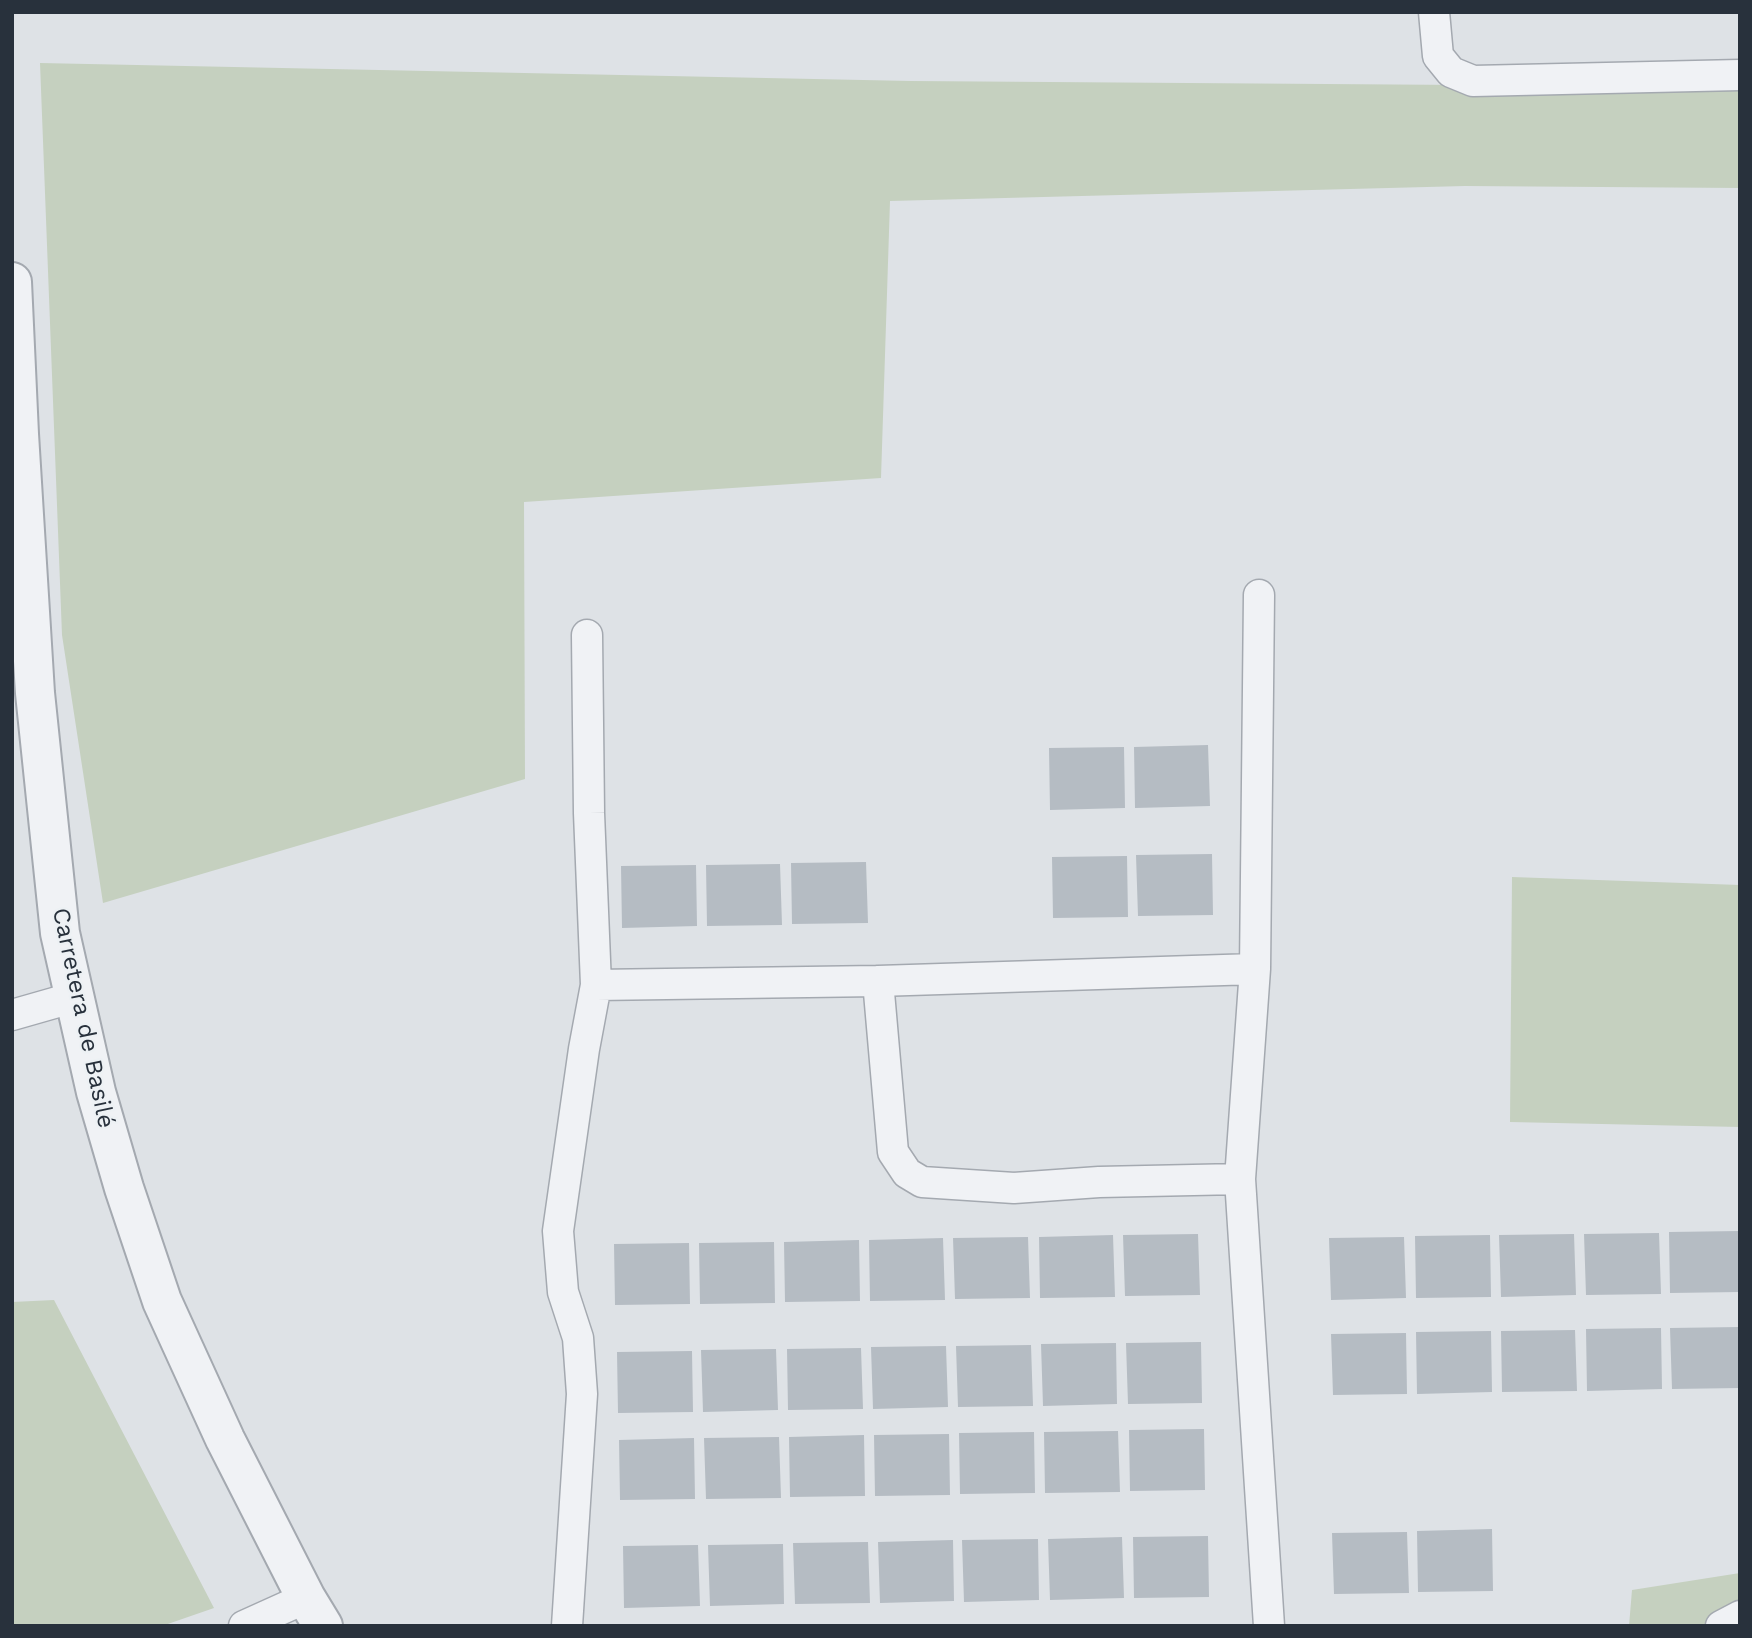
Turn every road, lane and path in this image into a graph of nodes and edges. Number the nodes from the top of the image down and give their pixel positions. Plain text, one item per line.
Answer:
1 (1434, 12) edge
2 (1740, 75) edge
3 (12, 282) edge
4 (1259, 594) dead end
5 (586, 635) dead end
6 (1255, 969) junction
7 (878, 981) junction
8 (596, 985) junction
9 (75, 997) junction
10 (12, 1015) edge
11 (1240, 1179) junction
12 (314, 1612) edge
13 (1740, 1616) edge
14 (244, 1626) edge
15 (567, 1626) edge
16 (1269, 1626) edge
17 (1721, 1626) edge

1 - 2 street
3 - 9 street, Carretera de Basilé
4 - 6 street
5 - 8 street
6 - 7 street
6 - 11 street
7 - 8 street
7 - 11 street
8 - 15 street
9 - 10 street
9 - 12 street, Carretera de Basilé
11 - 16 street
12 - 14 street
13 - 17 street

